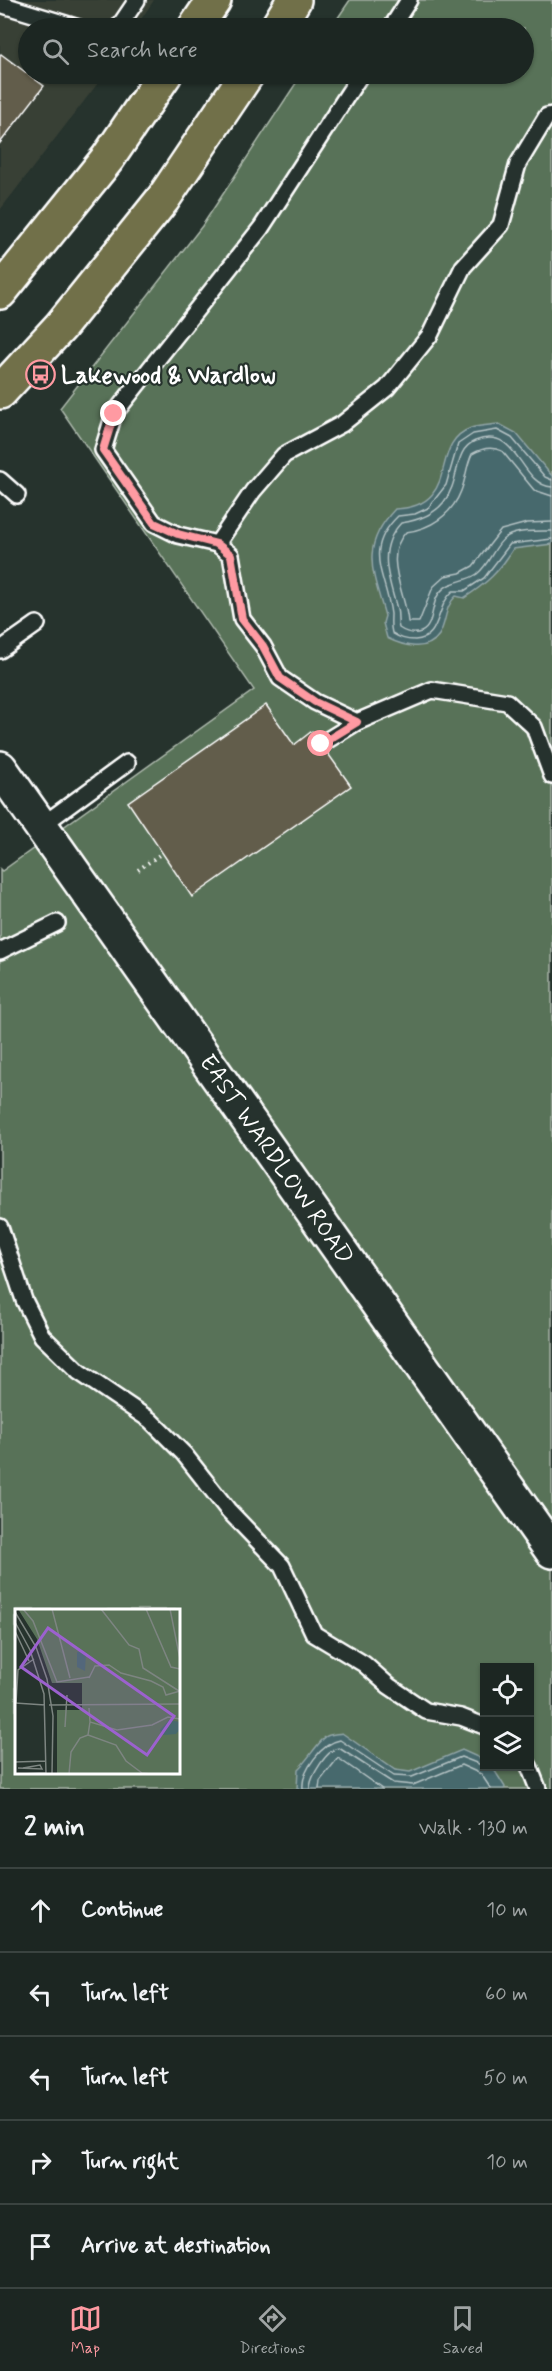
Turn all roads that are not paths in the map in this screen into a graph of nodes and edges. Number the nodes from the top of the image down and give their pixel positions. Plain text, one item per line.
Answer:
1 (137, 0) edge
2 (214, 0) edge
3 (294, 0) edge
4 (409, 0) edge
5 (0, 4) edge
6 (17, 4) edge
7 (53, 18) edge
8 (125, 18) edge
9 (202, 18) edge
10 (283, 18) edge
11 (397, 18) edge
12 (153, 84) edge
13 (240, 84) edge
14 (355, 84) edge
15 (552, 115) edge
16 (0, 292) edge
17 (0, 392) edge
18 (0, 480) edge
19 (17, 495) dead end
20 (217, 544) junction
21 (38, 624) dead end
22 (0, 650) edge
23 (357, 722) junction
24 (321, 744) dead end
25 (127, 764) dead end
26 (0, 768) edge
27 (552, 776) edge
28 (42, 826) junction
29 (57, 923) dead end
30 (0, 951) edge
31 (0, 1227) edge
32 (552, 1551) edge
33 (480, 1724) edge
34 (531, 1771) edge
35 (538, 1789) edge

1 - 8 lane
2 - 9 main road
3 - 10 main road
4 - 11 lane
5 - 6 lane
6 - 7 lane
12 - 16 main road
13 - 17 main road
14 - 20 lane
15 - 20 lane
18 - 19 lane
20 - 23 lane
21 - 22 lane
23 - 24 lane
23 - 27 lane
25 - 28 lane
26 - 28 main road, EAST WARDLOW ROAD
28 - 32 main road, EAST WARDLOW ROAD
29 - 30 lane
31 - 33 lane
34 - 35 lane

